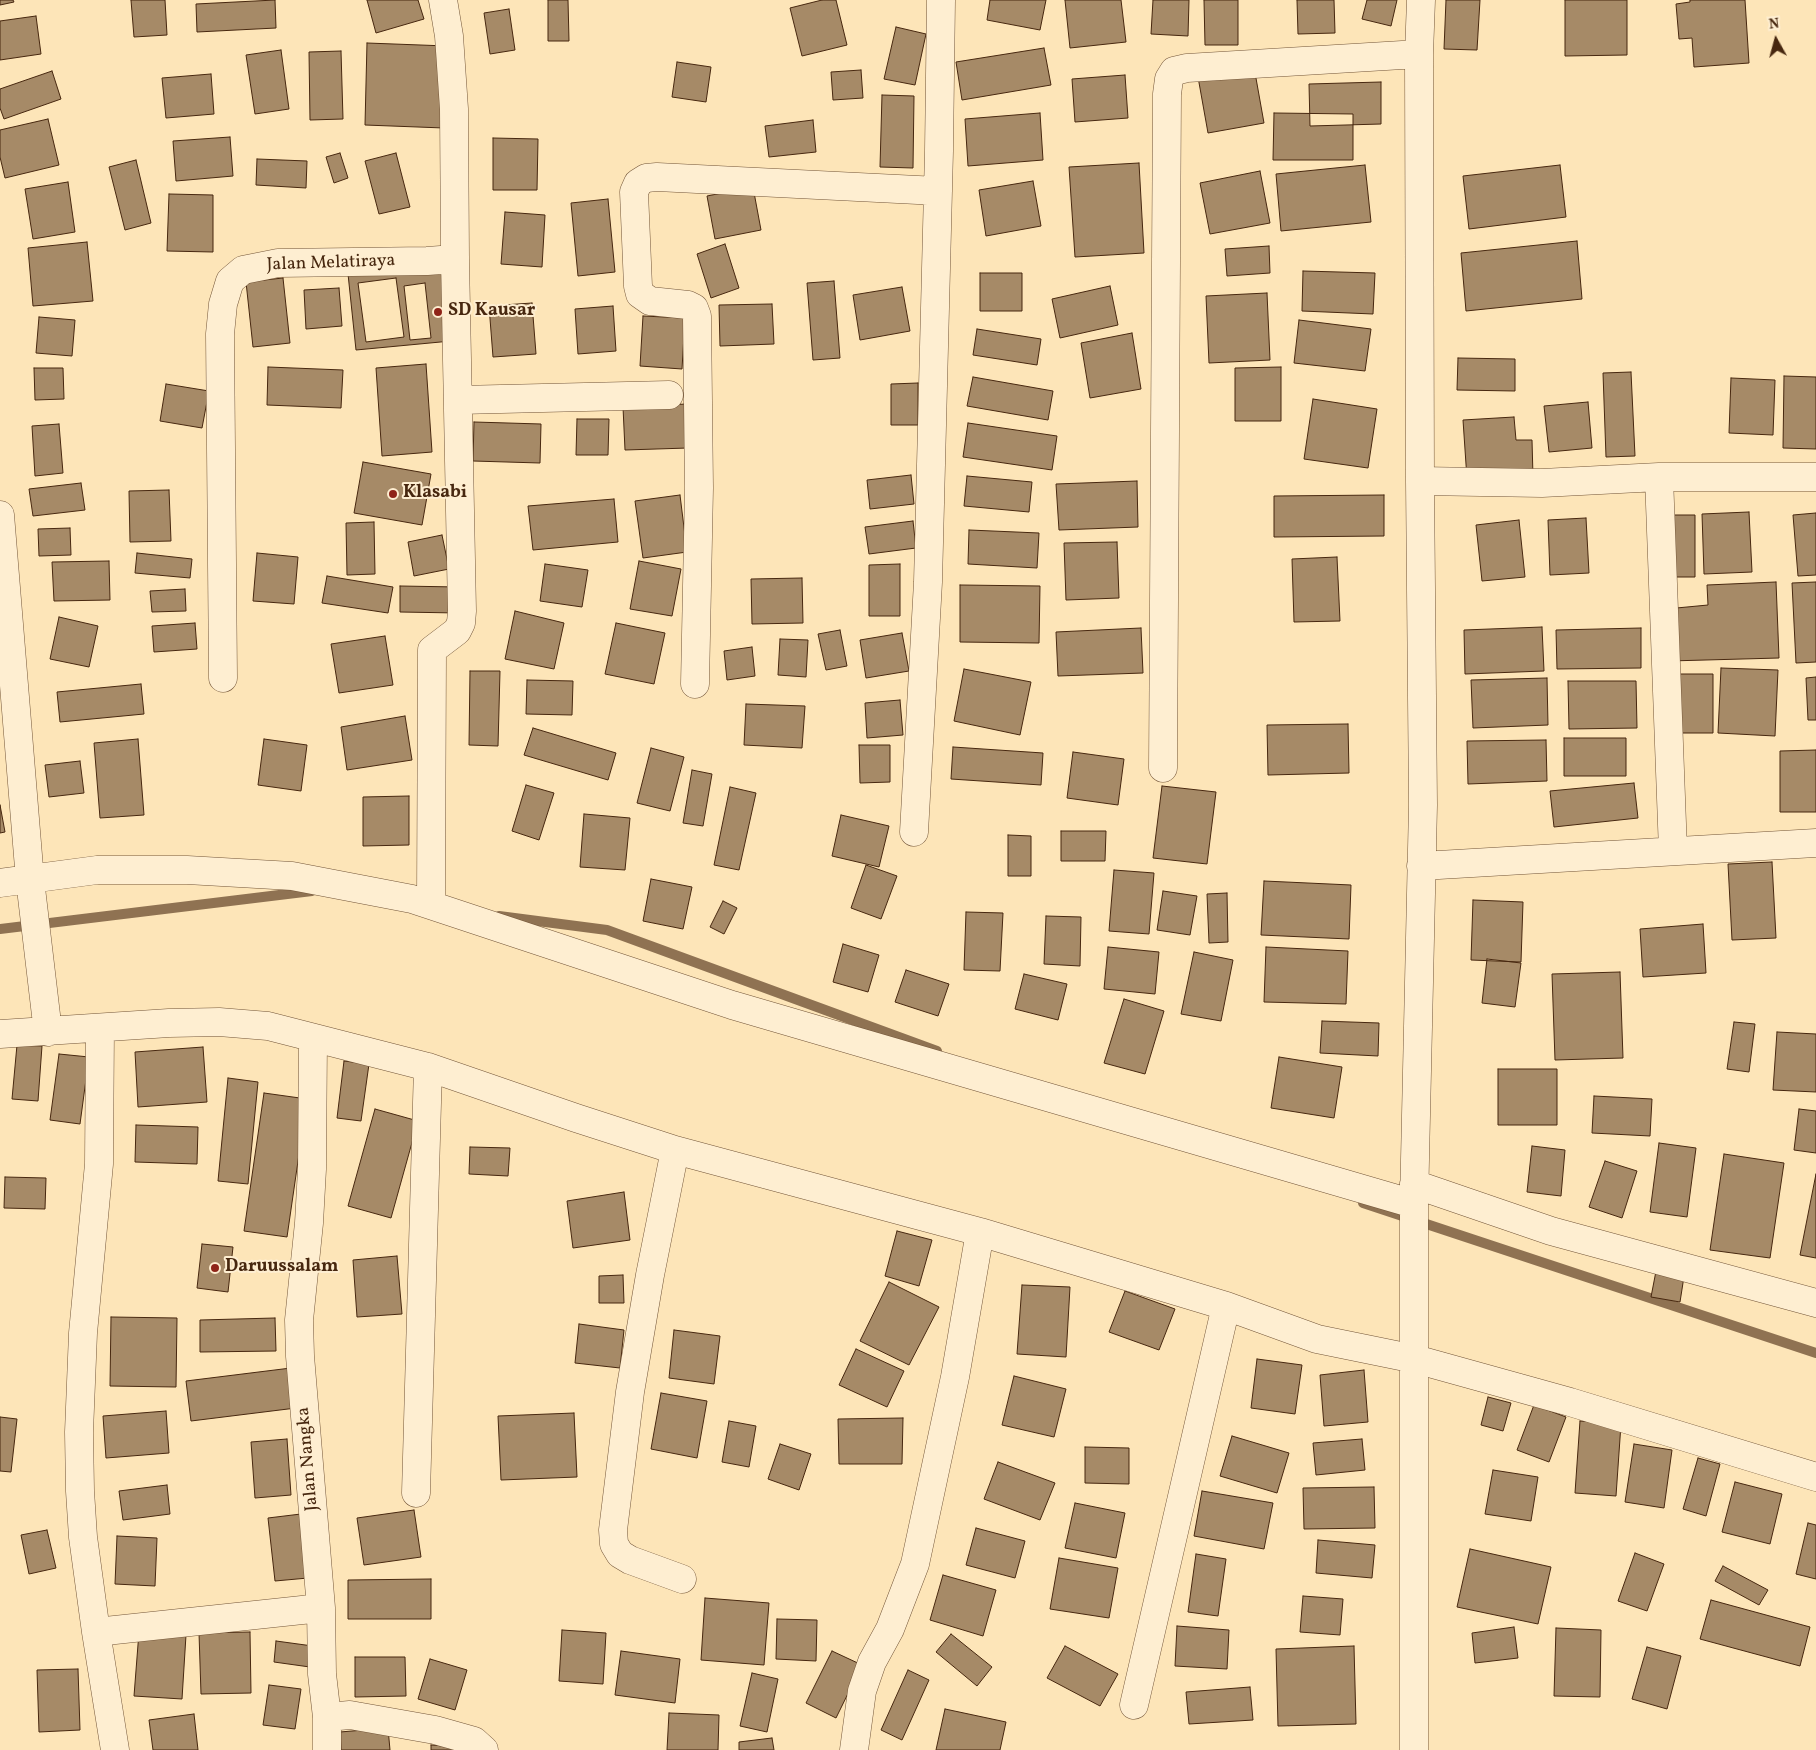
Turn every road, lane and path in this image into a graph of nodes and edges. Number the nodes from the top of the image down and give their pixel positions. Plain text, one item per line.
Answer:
1 (443, 0) edge
2 (940, 0) edge
3 (1421, 0) edge
4 (1419, 54) junction
5 (938, 191) junction
6 (455, 259) junction
7 (669, 395) dead end
8 (459, 400) junction
9 (1659, 477) junction
10 (1816, 477) edge
11 (1420, 481) junction
12 (0, 515) edge
13 (223, 678) dead end
14 (695, 684) dead end
15 (1163, 768) dead end
16 (914, 832) dead end
17 (1816, 843) edge
18 (1673, 851) junction
19 (1421, 866) junction
20 (30, 880) junction
21 (0, 883) edge
22 (431, 905) junction
23 (46, 1021) junction
24 (100, 1028) junction
25 (0, 1034) edge
26 (313, 1038) junction
27 (428, 1067) junction
28 (675, 1150) junction
29 (1414, 1201) junction
30 (980, 1232) junction
31 (1816, 1303) edge
32 (1226, 1306) junction
33 (1414, 1348) junction
34 (1816, 1477) edge
35 (416, 1493) dead end
36 (682, 1579) dead end
37 (321, 1608) junction
38 (96, 1632) junction
39 (1134, 1705) dead end
40 (327, 1717) junction
41 (115, 1750) edge
42 (327, 1750) edge
43 (484, 1750) edge
44 (854, 1750) edge
45 (1414, 1750) edge

1 - 6 street
2 - 5 street
3 - 4 street
4 - 11 street
4 - 15 street
5 - 14 street
5 - 16 street
6 - 8 street
6 - 13 street, Jalan Melatiraya
7 - 8 street
8 - 22 street
9 - 10 street
9 - 11 street
9 - 18 street
11 - 19 street
12 - 20 street
17 - 18 street
18 - 19 street
19 - 29 street
20 - 21 street
20 - 22 street
20 - 23 street
22 - 29 street
23 - 24 street
23 - 25 street
24 - 26 street
24 - 38 street
26 - 27 street
26 - 37 street, Jalan Nangka
27 - 28 street
27 - 35 street
28 - 30 street
28 - 36 street
29 - 31 street
29 - 33 street
30 - 32 street
30 - 44 street
32 - 33 street
32 - 39 street
33 - 34 street
33 - 45 street
37 - 38 street
37 - 40 street, Jalan Nangka
38 - 41 street
40 - 42 street, Jalan Nangka
40 - 43 street

